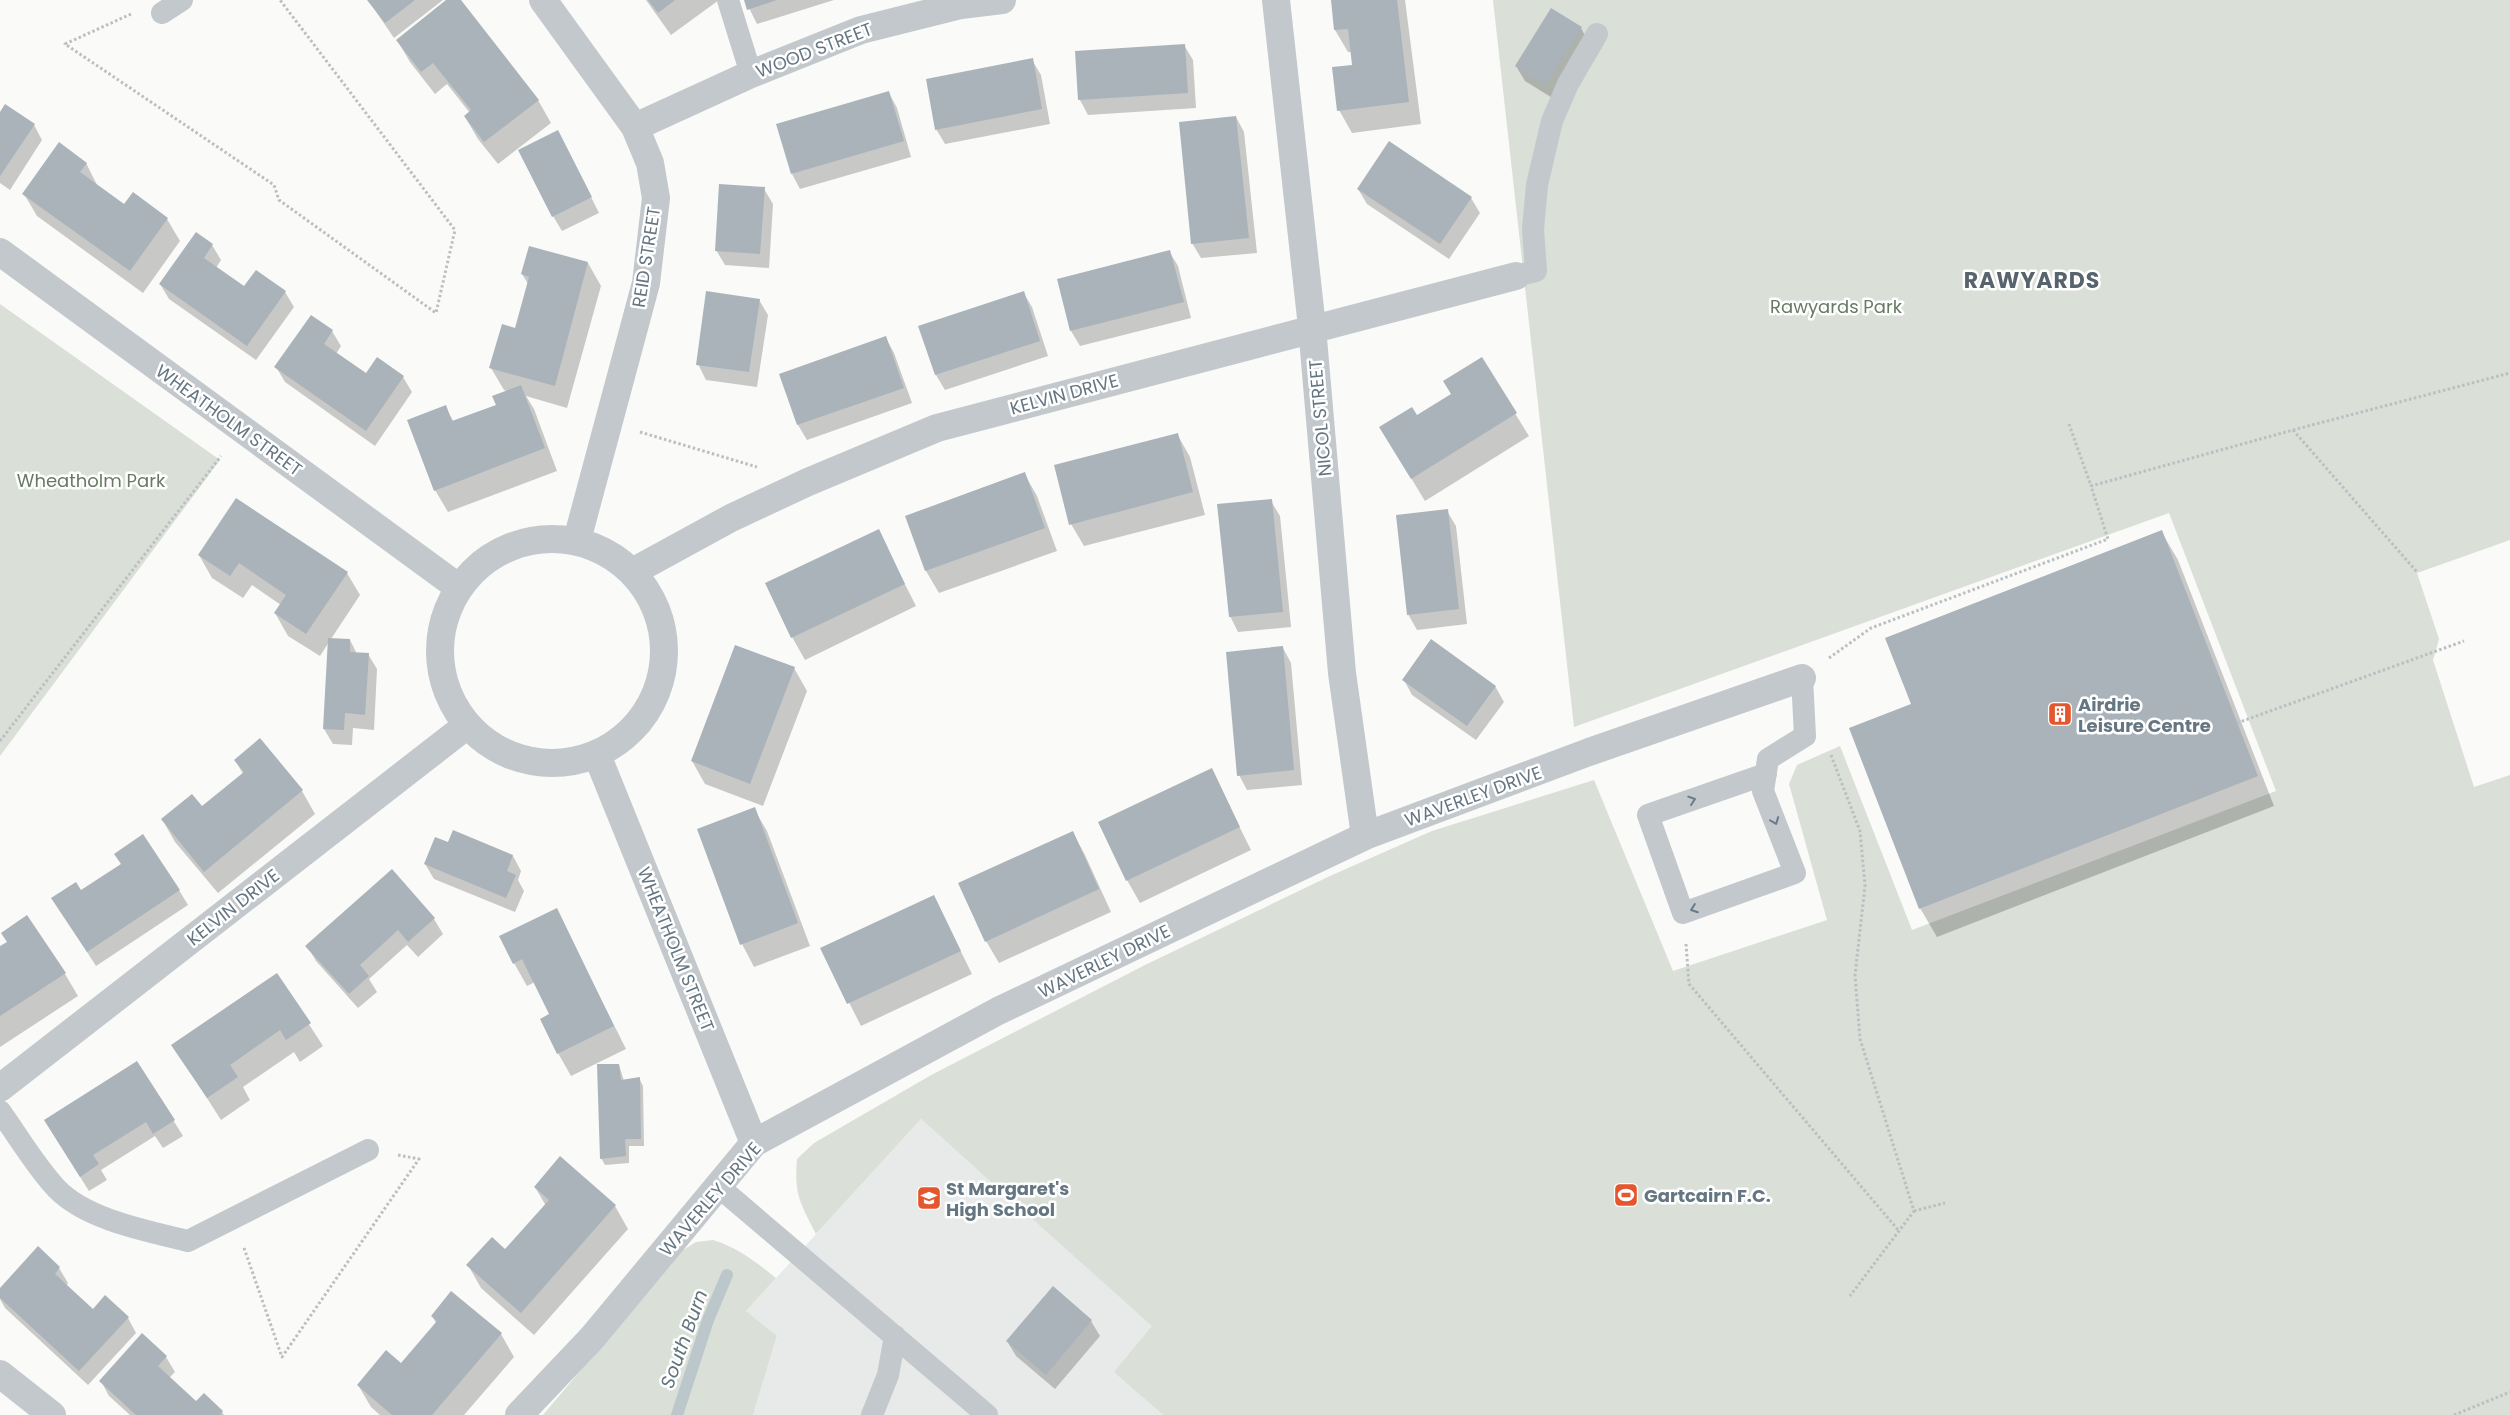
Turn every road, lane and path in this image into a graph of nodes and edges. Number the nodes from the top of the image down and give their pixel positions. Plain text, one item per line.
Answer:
1 (182, 0) edge
2 (280, 0) edge
3 (542, 0) edge
4 (728, 0) edge
5 (1002, 0) edge
6 (1276, 0) edge
7 (162, 13) joint
8 (1597, 34) dead end
9 (750, 74) junction
10 (635, 128) junction
11 (0, 252) edge
12 (1516, 276) joint
13 (1312, 327) junction
14 (2510, 373) edge
15 (609, 423) junction
16 (2069, 424) dead end
17 (241, 430) junction
18 (2293, 430) junction
19 (808, 482) junction
20 (2091, 486) junction
21 (577, 540) junction
22 (634, 571) junction
23 (2417, 572) dead end
24 (458, 587) junction
25 (2464, 641) dead end
26 (1802, 678) junction
27 (2237, 723) dead end
28 (466, 726) junction
29 (0, 741) edge
30 (1830, 751) dead end
31 (597, 754) junction
32 (1766, 774) junction
33 (1365, 836) junction
34 (1683, 913) junction
35 (0, 1088) edge
36 (0, 1111) edge
37 (754, 1143) junction
38 (368, 1150) joint
39 (719, 1187) junction
40 (1945, 1203) dead end
41 (1914, 1211) junction
42 (234, 1218) junction
43 (1899, 1231) junction
44 (1850, 1296) dead end
45 (895, 1336) junction
46 (0, 1374) edge
47 (2510, 1392) edge
48 (47, 1413) edge
49 (519, 1415) edge
50 (872, 1415) edge
51 (987, 1415) edge
52 (2454, 1415) edge

1 - 7 lane
2 - 7 path
3 - 10 street, REID STREET
4 - 9 lane
5 - 9 street, WOOD STREET
6 - 13 street, NICOL STREET
8 - 12 lane
9 - 10 street, WOOD STREET
10 - 15 street, REID STREET
11 - 17 street, WHEATHOLM STREET
12 - 13 street, KELVIN DRIVE
13 - 19 street, KELVIN DRIVE
13 - 33 street, NICOL STREET
14 - 18 path
15 - 19 path
15 - 21 street, REID STREET
16 - 20 path
17 - 24 street, WHEATHOLM STREET
17 - 29 path
18 - 20 path
18 - 23 path
19 - 22 street, KELVIN DRIVE
20 - 26 path
21 - 22 street
21 - 24 street
22 - 31 street
24 - 28 street
25 - 27 path
26 - 32 lane
26 - 33 street, WAVERLEY DRIVE
28 - 31 street
28 - 35 street, KELVIN DRIVE
30 - 41 path
31 - 37 street, WHEATHOLM STREET
32 -> 34 lane
34 -> 32 lane
33 - 37 street, WAVERLEY DRIVE
34 - 43 path
36 - 42 lane
37 - 39 street, WAVERLEY DRIVE
38 - 42 lane
38 - 42 path
39 - 45 lane
39 - 49 street, WAVERLEY DRIVE
40 - 41 path
41 - 43 path
43 - 44 path
45 - 50 lane
45 - 51 lane
46 - 48 street
47 - 52 path

